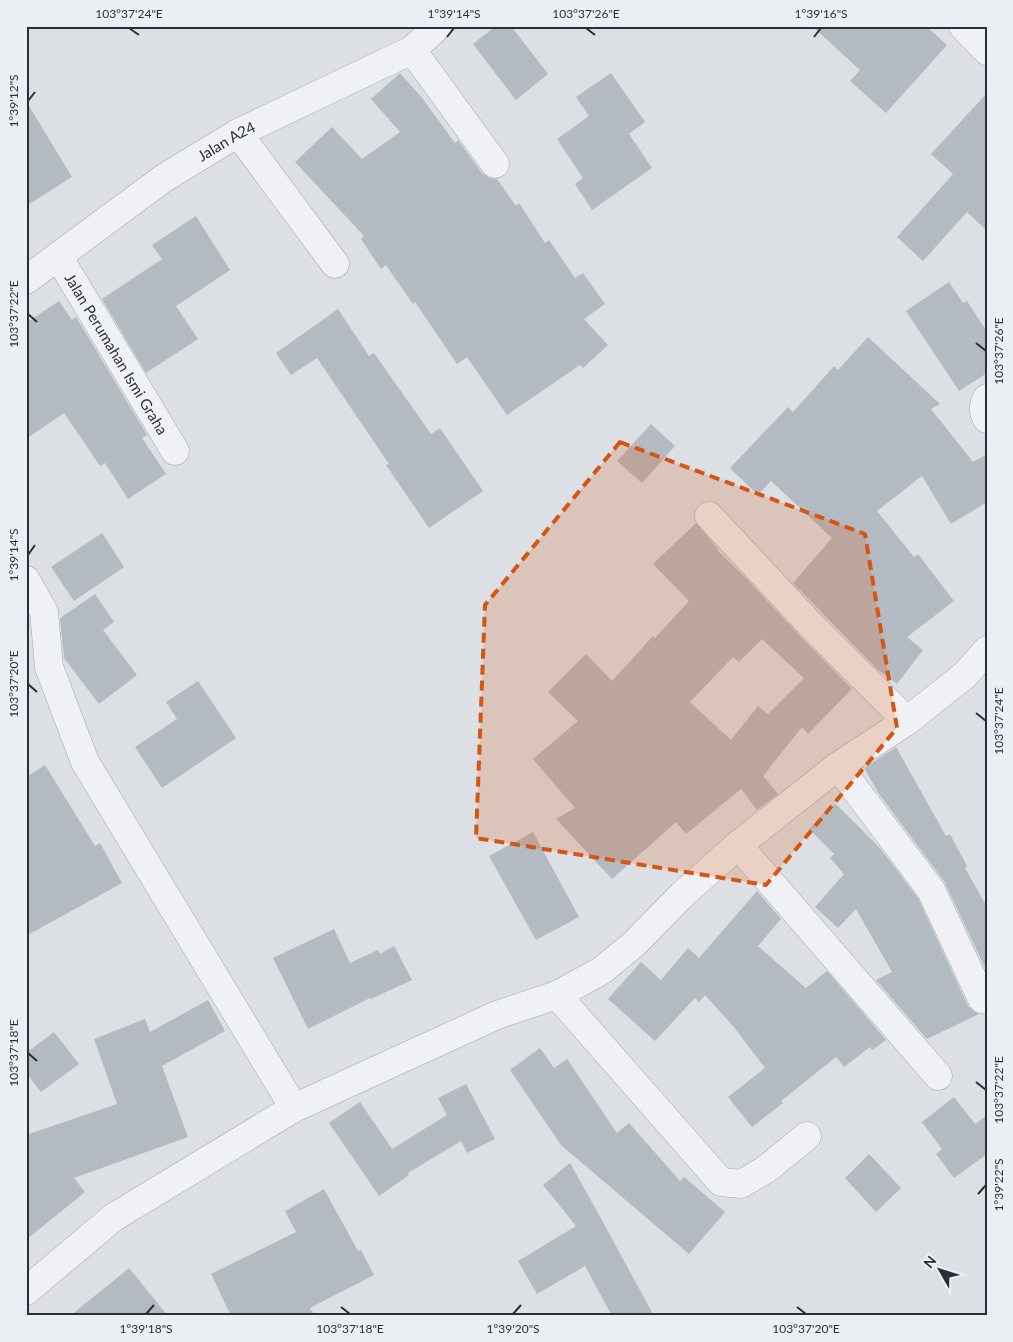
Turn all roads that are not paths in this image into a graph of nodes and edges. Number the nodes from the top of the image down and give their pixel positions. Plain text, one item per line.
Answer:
1 (438, 26) edge
2 (963, 26) edge
3 (412, 50) junction
4 (987, 51) edge
5 (238, 133) junction
6 (495, 164) dead end
7 (58, 256) junction
8 (335, 264) dead end
9 (26, 280) edge
10 (987, 398) edge
11 (987, 419) edge
12 (175, 450) dead end
13 (709, 516) dead end
14 (26, 580) edge
15 (987, 650) edge
16 (907, 722) junction
17 (838, 766) junction
18 (738, 845) junction
19 (557, 995) junction
20 (982, 999) dead end
21 (938, 1076) dead end
22 (294, 1108) junction
23 (807, 1136) dead end
24 (26, 1291) edge

1 - 3 street, Jalan A24
2 - 4 street
3 - 5 street, Jalan A24
3 - 6 street
5 - 7 street, Jalan A24
5 - 8 street
7 - 9 street, Jalan A24
7 - 12 street, Jalan Perumahan Ismi Graha
10 - 11 street
13 - 16 street
14 - 22 street
15 - 16 street
16 - 17 street
17 - 18 street
17 - 20 street
18 - 19 street
18 - 21 street
19 - 22 street
19 - 23 street
22 - 24 street

